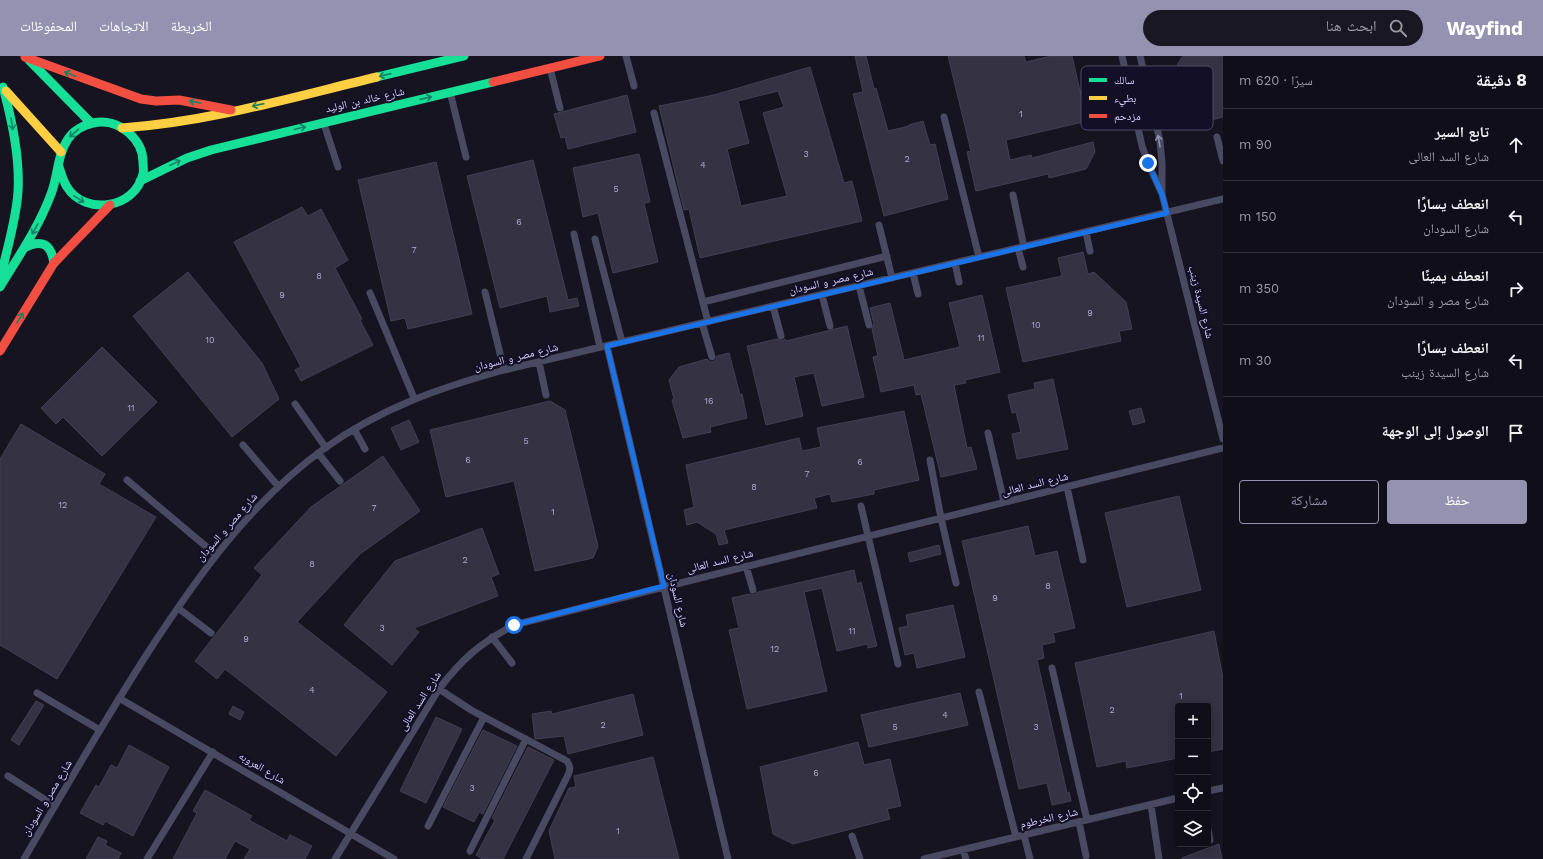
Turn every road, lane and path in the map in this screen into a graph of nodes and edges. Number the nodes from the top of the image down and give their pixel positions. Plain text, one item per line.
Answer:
1 (25, 56) edge
2 (464, 56) edge
3 (600, 56) edge
4 (626, 56) edge
5 (1122, 56) edge
6 (1140, 56) edge
7 (575, 59) edge
8 (1124, 66) edge
9 (1142, 66) edge
10 (550, 68) junction
11 (1, 85) edge
12 (634, 86) dead end
13 (450, 92) junction
14 (560, 108) dead end
15 (233, 111) junction
16 (654, 113) dead end
17 (944, 118) dead end
18 (323, 122) junction
19 (91, 123) junction
20 (122, 128) junction
21 (1138, 130) edge
22 (1157, 130) edge
23 (1217, 137) dead end
24 (61, 152) junction
25 (466, 157) dead end
26 (1223, 161) edge
27 (59, 167) junction
28 (338, 167) dead end
29 (140, 181) junction
30 (1162, 194) junction
31 (1013, 195) dead end
32 (1223, 199) edge
33 (110, 205) junction
34 (1167, 213) junction
35 (879, 225) dead end
36 (1086, 232) junction
37 (574, 234) dead end
38 (595, 239) dead end
39 (1021, 247) junction
40 (24, 248) junction
41 (1090, 251) dead end
42 (887, 256) junction
43 (979, 257) junction
44 (54, 263) junction
45 (955, 263) junction
46 (1023, 267) dead end
47 (913, 273) junction
48 (892, 278) junction
49 (0, 280) edge
50 (959, 282) dead end
51 (859, 286) junction
52 (0, 287) edge
53 (485, 292) dead end
54 (370, 293) dead end
55 (918, 294) dead end
56 (822, 295) junction
57 (703, 302) junction
58 (773, 306) junction
59 (705, 322) junction
60 (869, 325) dead end
61 (830, 326) dead end
62 (781, 336) dead end
63 (622, 342) junction
64 (603, 347) junction
65 (0, 351) edge
66 (712, 357) dead end
67 (539, 362) junction
68 (504, 370) junction
69 (546, 395) dead end
70 (414, 398) junction
71 (295, 404) dead end
72 (354, 429) junction
73 (988, 433) dead end
74 (1223, 439) edge
75 (243, 446) dead end
76 (326, 448) junction
77 (1223, 448) edge
78 (365, 449) dead end
79 (318, 454) junction
80 (930, 460) dead end
81 (127, 480) dead end
82 (340, 481) dead end
83 (278, 486) junction
84 (1068, 487) junction
85 (1004, 502) junction
86 (861, 506) dead end
87 (941, 518) junction
88 (869, 536) junction
89 (215, 554) junction
90 (1083, 560) dead end
91 (746, 566) junction
92 (956, 583) dead end
93 (664, 586) junction
94 (753, 590) dead end
95 (178, 608) junction
96 (211, 633) dead end
97 (492, 637) junction
98 (512, 663) dead end
99 (898, 664) dead end
100 (1052, 668) dead end
101 (439, 689) junction
102 (979, 692) dead end
103 (38, 693) dead end
104 (119, 698) junction
105 (484, 717) junction
106 (100, 730) junction
107 (526, 739) junction
108 (213, 752) junction
109 (8, 776) dead end
110 (1223, 788) edge
111 (1211, 790) edge
112 (1175, 799) edge
113 (1151, 805) junction
114 (55, 806) junction
115 (1087, 820) junction
116 (1079, 822) junction
117 (428, 826) dead end
118 (350, 833) junction
119 (1024, 835) junction
120 (852, 836) dead end
121 (1016, 837) junction
122 (963, 850) junction
123 (470, 851) dead end
124 (1086, 856) dead end
125 (933, 858) edge
126 (24, 859) edge
127 (147, 859) edge
128 (335, 859) edge
129 (394, 859) edge
130 (526, 859) edge
131 (728, 859) edge
132 (860, 859) edge
133 (924, 859) edge
134 (966, 859) edge
135 (1030, 859) edge
136 (1159, 859) edge

15 -> 1 main road
1 - 19 main road
2 -> 15 main road, شارع خالد بن الوليد
3 - 7 main road, شارع خالد بن الوليد
4 - 12 lane
5 - 8 lane, شارع السيدة زينب
9 -> 6 lane, شارع السيدة زينب
7 - 10 main road, شارع خالد بن الوليد
10 - 13 main road, شارع خالد بن الوليد
10 - 14 lane
11 - 24 main road
11 -> 49 main road
18 -> 13 main road, شارع خالد بن الوليد
13 - 25 lane
15 - 20 main road, شارع خالد بن الوليد
16 - 57 lane
17 - 43 lane
18 - 28 lane
29 -> 18 main road, شارع خالد بن الوليد
19 - 20 main road
19 -> 24 main road
20 - 29 main road
21 - 30 lane, شارع السيدة زينب
30 -> 22 lane, شارع السيدة زينب
23 - 26 lane
24 - 27 main road
27 -> 33 main road
27 -> 40 main road
29 - 33 main road
30 - 34 lane, شارع السيدة زينب
31 - 39 lane
32 - 34 lane, شارع مصر و السودان
33 - 44 main road
34 - 36 lane, شارع مصر و السودان
34 - 74 lane, شارع السيدة زينب
35 - 42 lane
36 - 39 lane, شارع مصر و السودان
36 - 41 lane
37 - 64 lane, شارع السودان
38 - 63 lane
39 - 43 lane, شارع مصر و السودان
39 - 46 lane
40 - 44 main road
40 - 52 main road
42 - 48 lane
42 - 57 lane
43 - 45 lane, شارع مصر و السودان
65 -> 44 main road
45 - 47 lane, شارع مصر و السودان
45 - 50 lane
47 - 48 lane, شارع مصر و السودان
47 - 55 lane
48 - 51 lane, شارع مصر و السودان
51 - 56 lane, شارع مصر و السودان
51 - 60 lane
53 - 68 lane
54 - 70 lane
56 - 58 lane, شارع مصر و السودان
56 - 61 lane
57 - 59 lane
58 - 59 lane, شارع مصر و السودان
58 - 62 lane
59 - 63 lane, شارع مصر و السودان
59 - 66 lane
63 - 64 lane, شارع مصر و السودان
64 - 67 lane, شارع مصر و السودان
64 - 93 lane, شارع السودان
67 - 68 lane, شارع مصر و السودان
67 - 69 lane
68 - 70 lane, شارع مصر و السودان
70 - 72 lane, شارع مصر و السودان
71 - 76 lane
72 - 76 lane, شارع مصر و السودان
72 - 78 lane
73 - 85 lane
75 - 83 lane
76 - 79 lane, شارع مصر و السودان
77 - 84 lane, شارع السد العالى
79 - 82 lane
79 - 83 lane, شارع مصر و السودان
80 - 87 lane
81 - 89 lane
83 - 89 lane, شارع مصر و السودان
84 - 85 lane, شارع السد العالى
84 - 90 lane
85 - 87 lane, شارع السد العالى
86 - 88 lane
87 - 88 lane, شارع السد العالى
87 - 92 lane
88 - 91 lane, شارع السد العالى
88 - 99 lane
89 - 95 lane, شارع مصر و السودان
91 - 93 lane, شارع السد العالى
91 - 94 lane
93 - 97 lane, شارع السد العالى
93 - 131 lane, شارع السودان
95 - 96 lane
95 - 104 lane, شارع مصر و السودان
97 - 98 lane
97 - 101 lane, شارع السد العالى
100 - 115 lane
101 - 105 lane
101 - 118 lane, شارع السد العالى
102 - 121 lane
103 - 106 lane
104 - 106 lane, شارع مصر و السودان
104 - 108 lane, شارع العروبه
105 - 107 lane
105 - 117 lane
106 - 114 lane, شارع مصر و السودان
107 - 123 lane
107 - 130 lane
108 - 118 lane, شارع العروبه
108 - 127 lane
109 - 114 lane
110 - 111 lane
112 - 113 lane, شارع الخرطوم
113 - 115 lane, شارع الخرطوم
113 - 136 lane
114 - 126 lane, شارع مصر و السودان
115 - 116 lane, شارع الخرطوم
116 - 119 lane, شارع الخرطوم
116 - 124 lane
118 - 128 lane, شارع السد العالى
118 - 129 lane, شارع العروبه
119 - 121 lane, شارع الخرطوم
119 - 135 lane
120 - 132 lane
121 - 122 lane, شارع الخرطوم
122 - 125 lane, شارع الخرطوم
122 - 134 lane
125 - 133 lane, شارع الخرطوم

